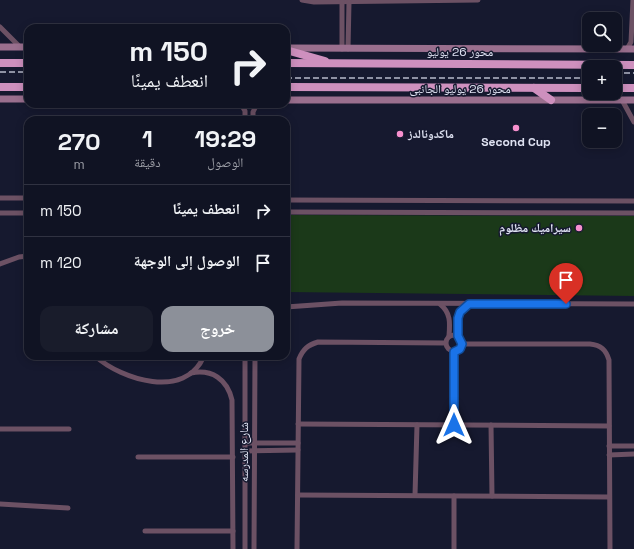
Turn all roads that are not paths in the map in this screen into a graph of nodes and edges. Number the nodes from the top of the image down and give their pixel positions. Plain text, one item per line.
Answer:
1 (302, 0) edge
2 (398, 0) edge
3 (478, 0) edge
4 (633, 0) edge
5 (342, 2) junction
6 (349, 2) junction
7 (0, 26) edge
8 (0, 47) edge
9 (20, 47) junction
10 (24, 48) edge
11 (290, 49) edge
12 (345, 49) junction
13 (630, 49) edge
14 (290, 50) edge
15 (0, 63) edge
16 (24, 63) edge
17 (290, 64) edge
18 (335, 64) junction
19 (634, 65) edge
20 (0, 87) edge
21 (24, 87) edge
22 (290, 87) edge
23 (533, 88) junction
24 (582, 88) edge
25 (622, 88) edge
26 (634, 88) edge
27 (0, 99) edge
28 (24, 99) edge
29 (290, 100) edge
30 (551, 100) junction
31 (582, 100) edge
32 (622, 100) joint
33 (634, 100) edge
34 (634, 122) edge
35 (0, 198) edge
36 (24, 198) edge
37 (290, 200) edge
38 (634, 201) edge
39 (24, 212) edge
40 (290, 212) edge
41 (0, 213) edge
42 (634, 213) edge
43 (24, 257) edge
44 (0, 264) edge
45 (440, 304) junction
46 (469, 304) junction
47 (634, 304) edge
48 (290, 307) edge
49 (450, 317) junction
50 (458, 318) junction
51 (449, 336) junction
52 (458, 336) junction
53 (445, 343) junction
54 (462, 344) junction
55 (454, 352) junction
56 (101, 360) edge
57 (202, 360) edge
58 (245, 360) edge
59 (255, 360) edge
60 (191, 373) junction
61 (298, 424) junction
62 (417, 425) junction
63 (454, 425) junction
64 (491, 425) junction
65 (609, 426) junction
66 (0, 429) edge
67 (69, 429) dead end
68 (245, 443) junction
69 (254, 443) junction
70 (298, 443) junction
71 (609, 446) junction
72 (634, 446) edge
73 (298, 450) junction
74 (245, 451) junction
75 (254, 451) junction
76 (609, 454) junction
77 (634, 454) edge
78 (138, 457) dead end
79 (233, 457) junction
80 (298, 495) junction
81 (415, 496) junction
82 (454, 496) junction
83 (492, 496) junction
84 (610, 497) junction
85 (0, 504) edge
86 (68, 508) dead end
87 (145, 531) dead end
88 (233, 532) junction
89 (232, 549) edge
90 (245, 549) edge
91 (254, 549) edge
92 (297, 549) edge
93 (454, 549) edge
94 (610, 549) edge

1 - 5 street
2 - 3 street
2 - 6 street
4 - 13 street
5 - 6 street
5 - 12 street
6 - 12 street
7 - 9 street
8 - 9 main road
9 - 10 main road
11 - 12 main road
12 - 13 main road
14 - 18 highway
15 - 16 highway
17 - 18 highway, محور 26 يوليو
18 - 19 highway, محور 26 يوليو
20 - 21 highway
22 - 23 highway
23 - 24 highway
23 - 30 highway
25 - 26 highway
27 - 28 main road
29 - 30 main road, محور 26 يوليو الجانبى
30 - 31 main road, محور 26 يوليو الجانبى
32 - 33 main road, محور 26 يوليو الجانبى
32 - 34 street
35 - 36 street
37 - 38 street
39 - 41 street
40 - 42 street
43 - 44 street
45 - 46 street
45 - 48 street
45 - 49 street
46 - 47 street
46 - 50 street
49 - 50 street
49 - 51 street
50 - 52 street
51 - 52 street
51 - 53 street
52 - 54 street
53 - 55 street
53 - 61 street
54 - 55 street
54 - 65 street
55 - 63 street
56 - 60 street
57 - 60 street
58 - 68 street, شارع المدرسه
59 - 69 street, شارع المدرسه
60 - 79 street
61 - 62 street
61 - 70 street
62 - 63 street
62 - 81 street
63 - 64 street
64 - 65 street
64 - 83 street
65 - 71 street
66 - 67 street
68 - 69 street
68 - 74 street, شارع المدرسه
69 - 70 street
69 - 75 street, شارع المدرسه
70 - 73 street
71 - 72 street
71 - 76 street
73 - 75 street
73 - 80 street
74 - 75 street
74 - 90 street, شارع المدرسه
75 - 91 street, شارع المدرسه
76 - 77 street
76 - 84 street
78 - 79 street
79 - 88 street
80 - 81 street
80 - 92 street
81 - 82 street
82 - 83 street
82 - 93 street
83 - 84 street
84 - 94 street
85 - 86 street
87 - 88 street
88 - 89 street

